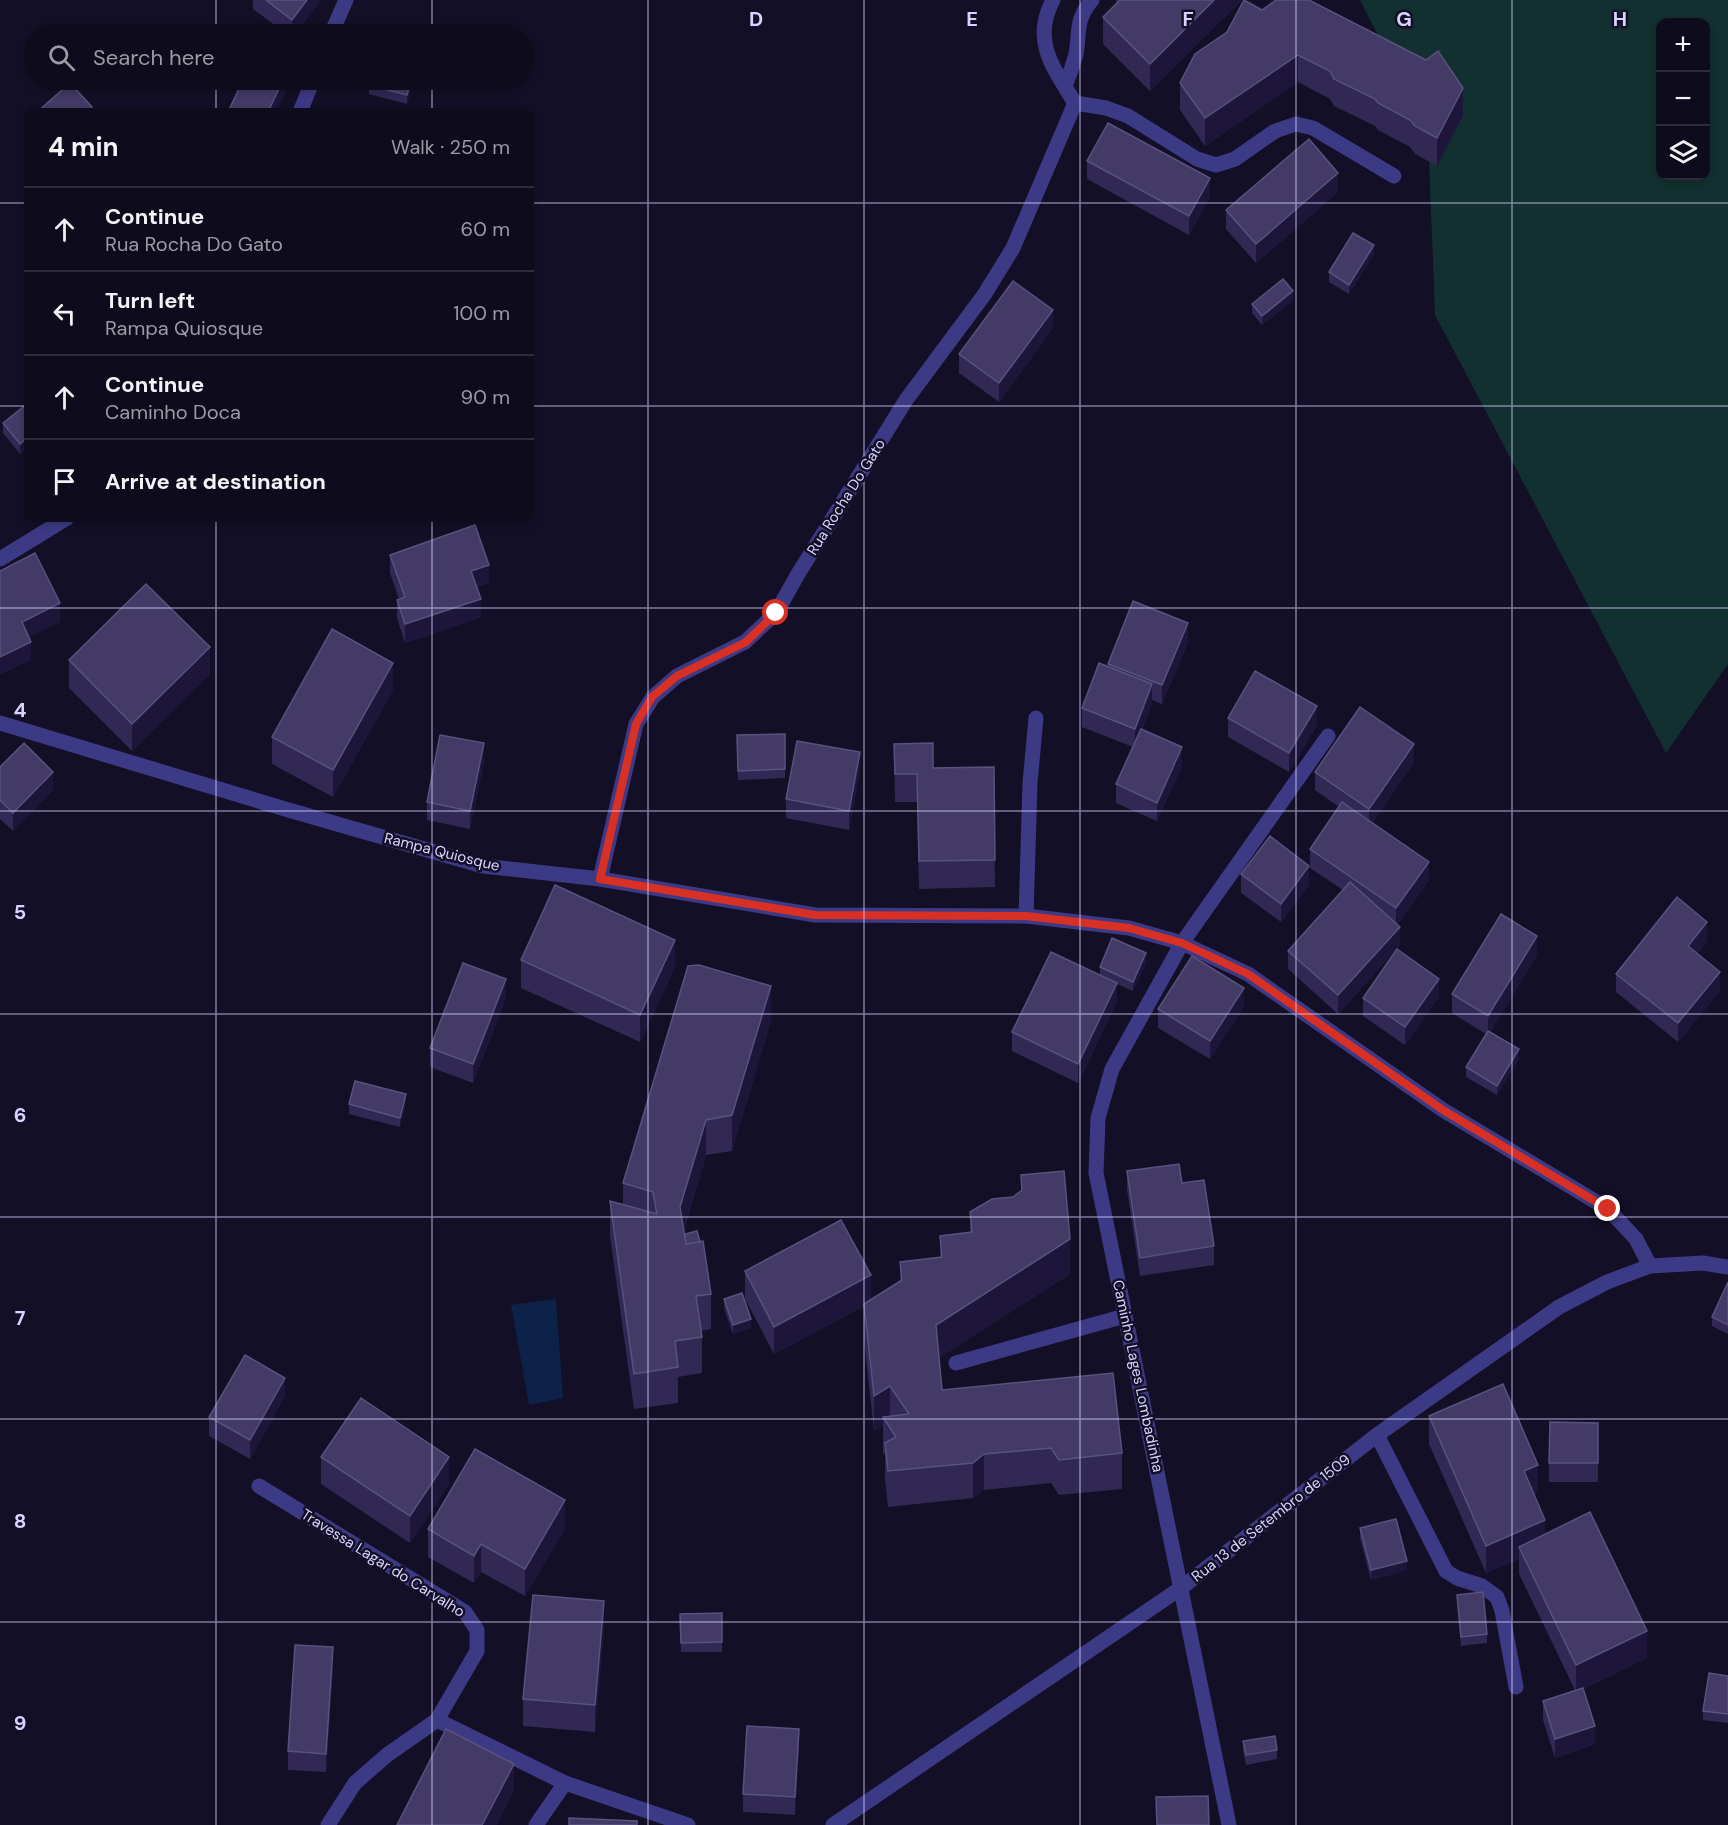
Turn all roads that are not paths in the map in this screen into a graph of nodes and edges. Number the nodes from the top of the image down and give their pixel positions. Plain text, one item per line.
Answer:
1 (346, 0) edge
2 (1053, 0) edge
3 (1092, 0) edge
4 (335, 24) edge
5 (1065, 86) junction
6 (309, 90) edge
7 (1075, 103) junction
8 (302, 108) edge
9 (1394, 176) dead end
10 (60, 522) edge
11 (0, 559) edge
12 (1036, 718) dead end
13 (0, 723) edge
14 (1328, 736) dead end
15 (600, 879) junction
16 (1026, 916) junction
17 (1182, 943) junction
18 (1650, 1266) junction
19 (1728, 1267) edge
20 (1125, 1316) junction
21 (956, 1363) dead end
22 (1377, 1435) junction
23 (259, 1486) dead end
24 (1181, 1588) junction
25 (1516, 1687) dead end
26 (437, 1720) junction
27 (565, 1783) junction
28 (328, 1825) edge
29 (536, 1825) edge
30 (688, 1825) edge
31 (833, 1825) edge
32 (1229, 1825) edge

1 - 4 street
2 - 5 street
3 - 5 street
5 - 7 street
6 - 8 street
7 - 9 street
7 - 15 street, Rua Rocha Do Gato
10 - 11 street
12 - 16 street
13 - 15 street, Rampa Quiosque
14 - 17 street, Caminho Lages Lombadinha
15 - 16 street, Rampa Quiosque
16 - 17 street, Rampa Quiosque
17 - 18 street, Rampa Quiosque
17 - 20 street, Caminho Lages Lombadinha
18 - 19 street, Rua 13 de Setembro de 1509
18 - 22 street, Rua 13 de Setembro de 1509
20 - 21 street
20 - 24 street, Caminho Lages Lombadinha
22 - 24 street, Rua 13 de Setembro de 1509
22 - 25 street
23 - 26 street, Travessa Lagar do Carvalho
24 - 31 street, Rua 13 de Setembro de 1509
24 - 32 street, Caminho Lages Lombadinha
26 - 27 street
26 - 28 street, Travessa Lagar do Carvalho
27 - 29 street
27 - 30 street

